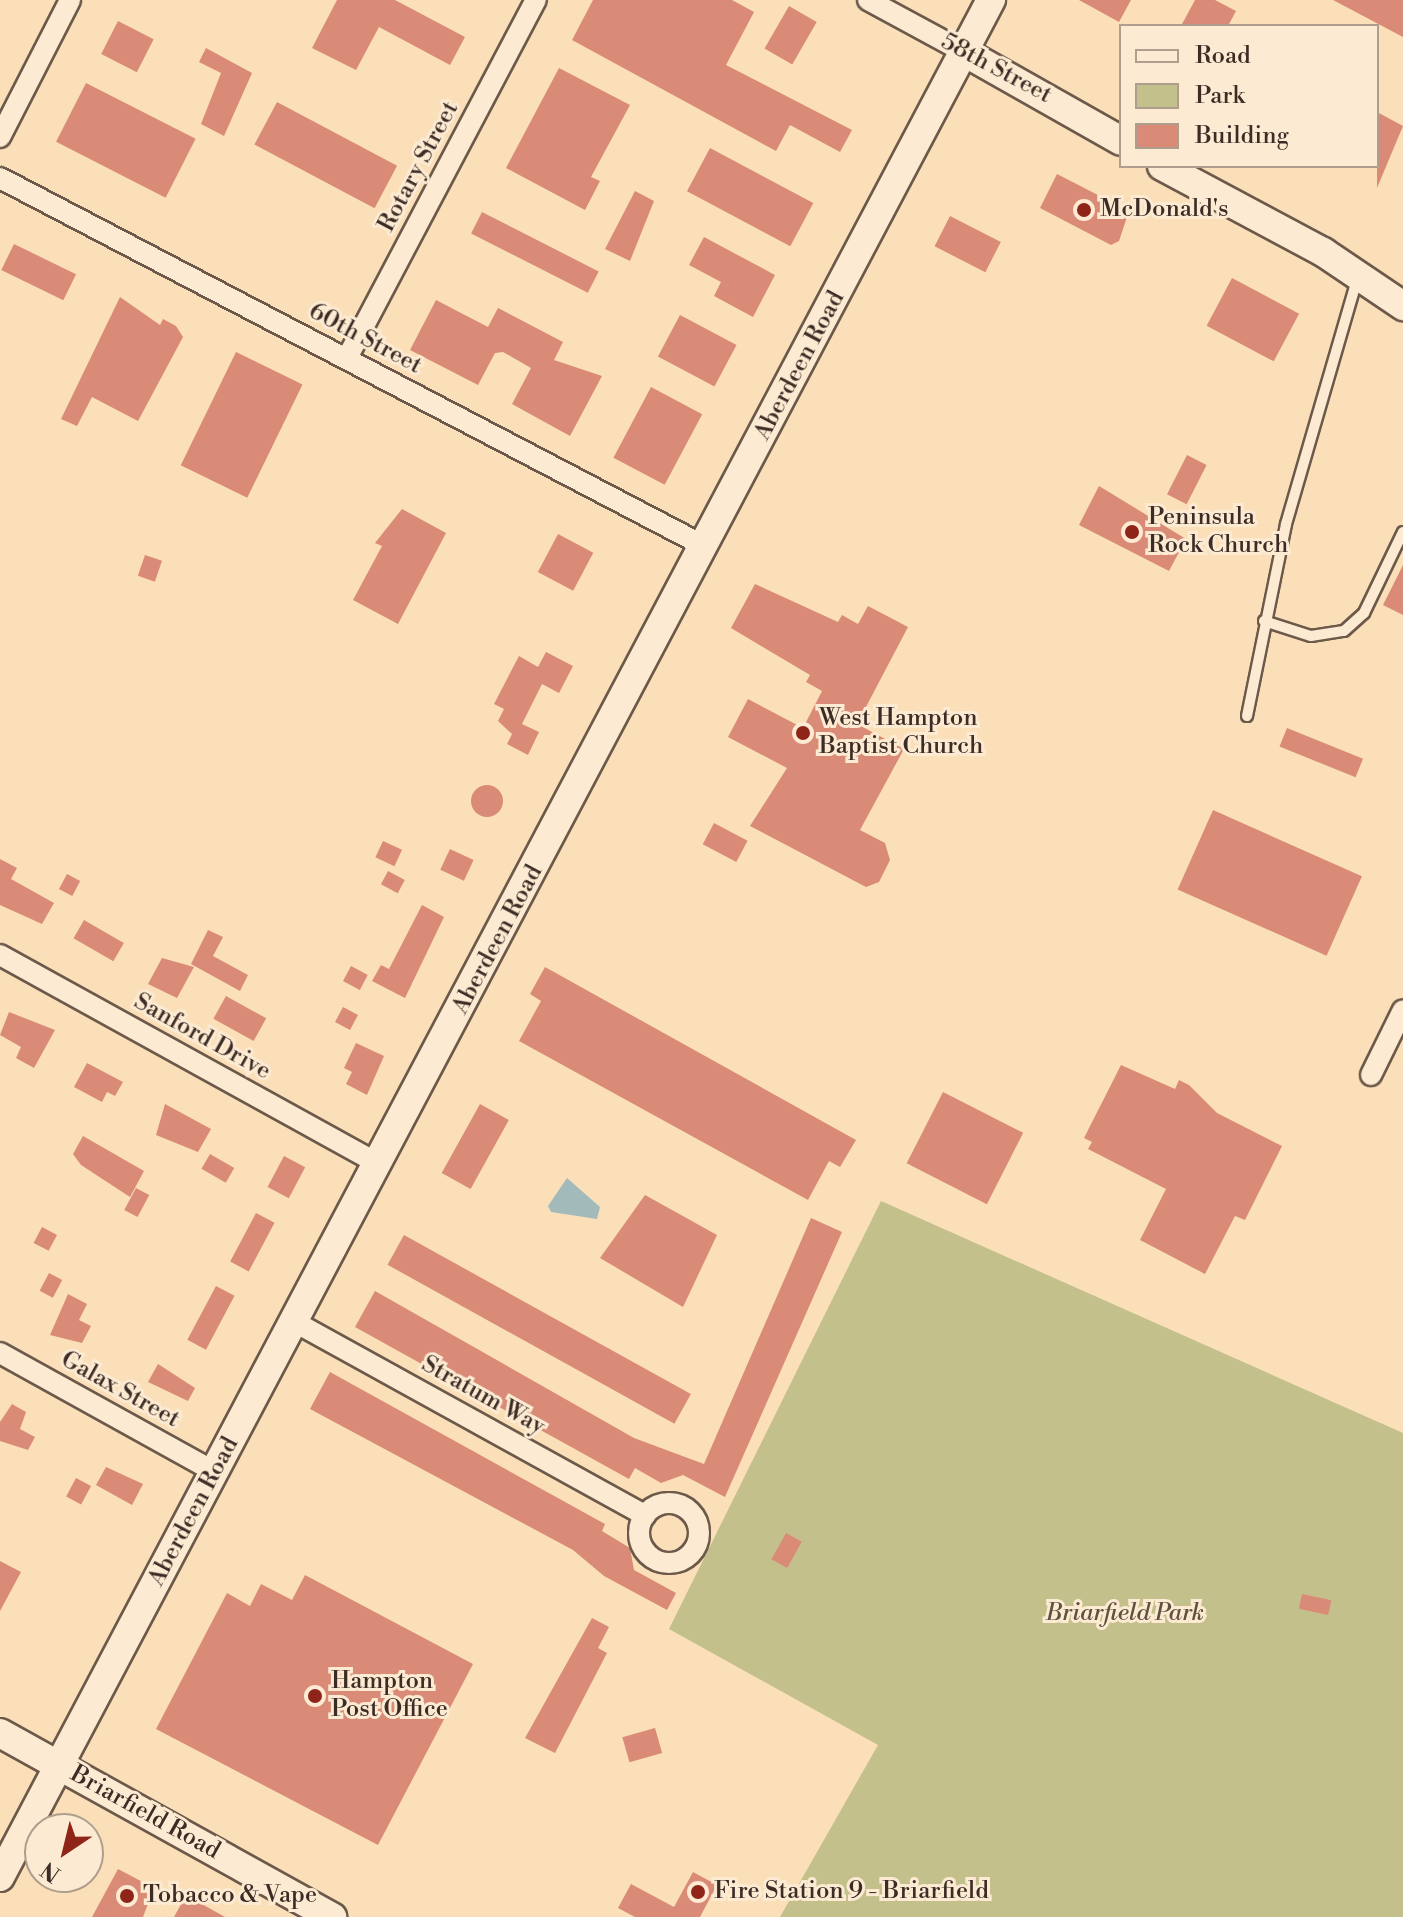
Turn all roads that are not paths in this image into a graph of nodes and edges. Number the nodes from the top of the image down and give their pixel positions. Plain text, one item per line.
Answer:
1 (70, 0) edge
2 (536, 0) edge
3 (868, 0) edge
4 (991, 0) edge
5 (964, 52) junction
6 (0, 137) edge
7 (1119, 140) edge
8 (1166, 168) edge
9 (0, 178) edge
10 (1359, 273) junction
11 (1403, 306) edge
12 (347, 358) junction
13 (1403, 532) edge
14 (706, 547) junction
15 (1264, 621) junction
16 (1247, 716) dead end
17 (0, 955) edge
18 (1403, 1010) edge
19 (1371, 1075) dead end
20 (379, 1164) junction
21 (295, 1322) junction
22 (0, 1353) edge
23 (215, 1472) junction
24 (645, 1515) dead end
25 (0, 1733) edge
26 (59, 1765) junction
27 (0, 1877) edge
28 (332, 1917) edge

1 - 6 street
2 - 12 street, Rotary Street
3 - 5 street, 58th Street
4 - 5 main road, Aberdeen Road
5 - 7 main road, 58th Street
5 - 14 main road, Aberdeen Road
8 - 10 main road
9 - 12 street, 60th Street
10 - 11 main road
10 - 15 lane
12 - 14 street, 60th Street
13 - 15 lane
14 - 20 main road, Aberdeen Road
15 - 16 lane
17 - 20 street, Sanford Drive
18 - 19 street
20 - 21 main road, Aberdeen Road
21 - 23 main road, Aberdeen Road
21 - 24 street, Stratum Way
22 - 23 street, Galax Street
23 - 26 main road, Aberdeen Road
25 - 26 main road, Briarfield Road
26 - 27 main road, Aberdeen Road
26 - 28 main road, Briarfield Road

